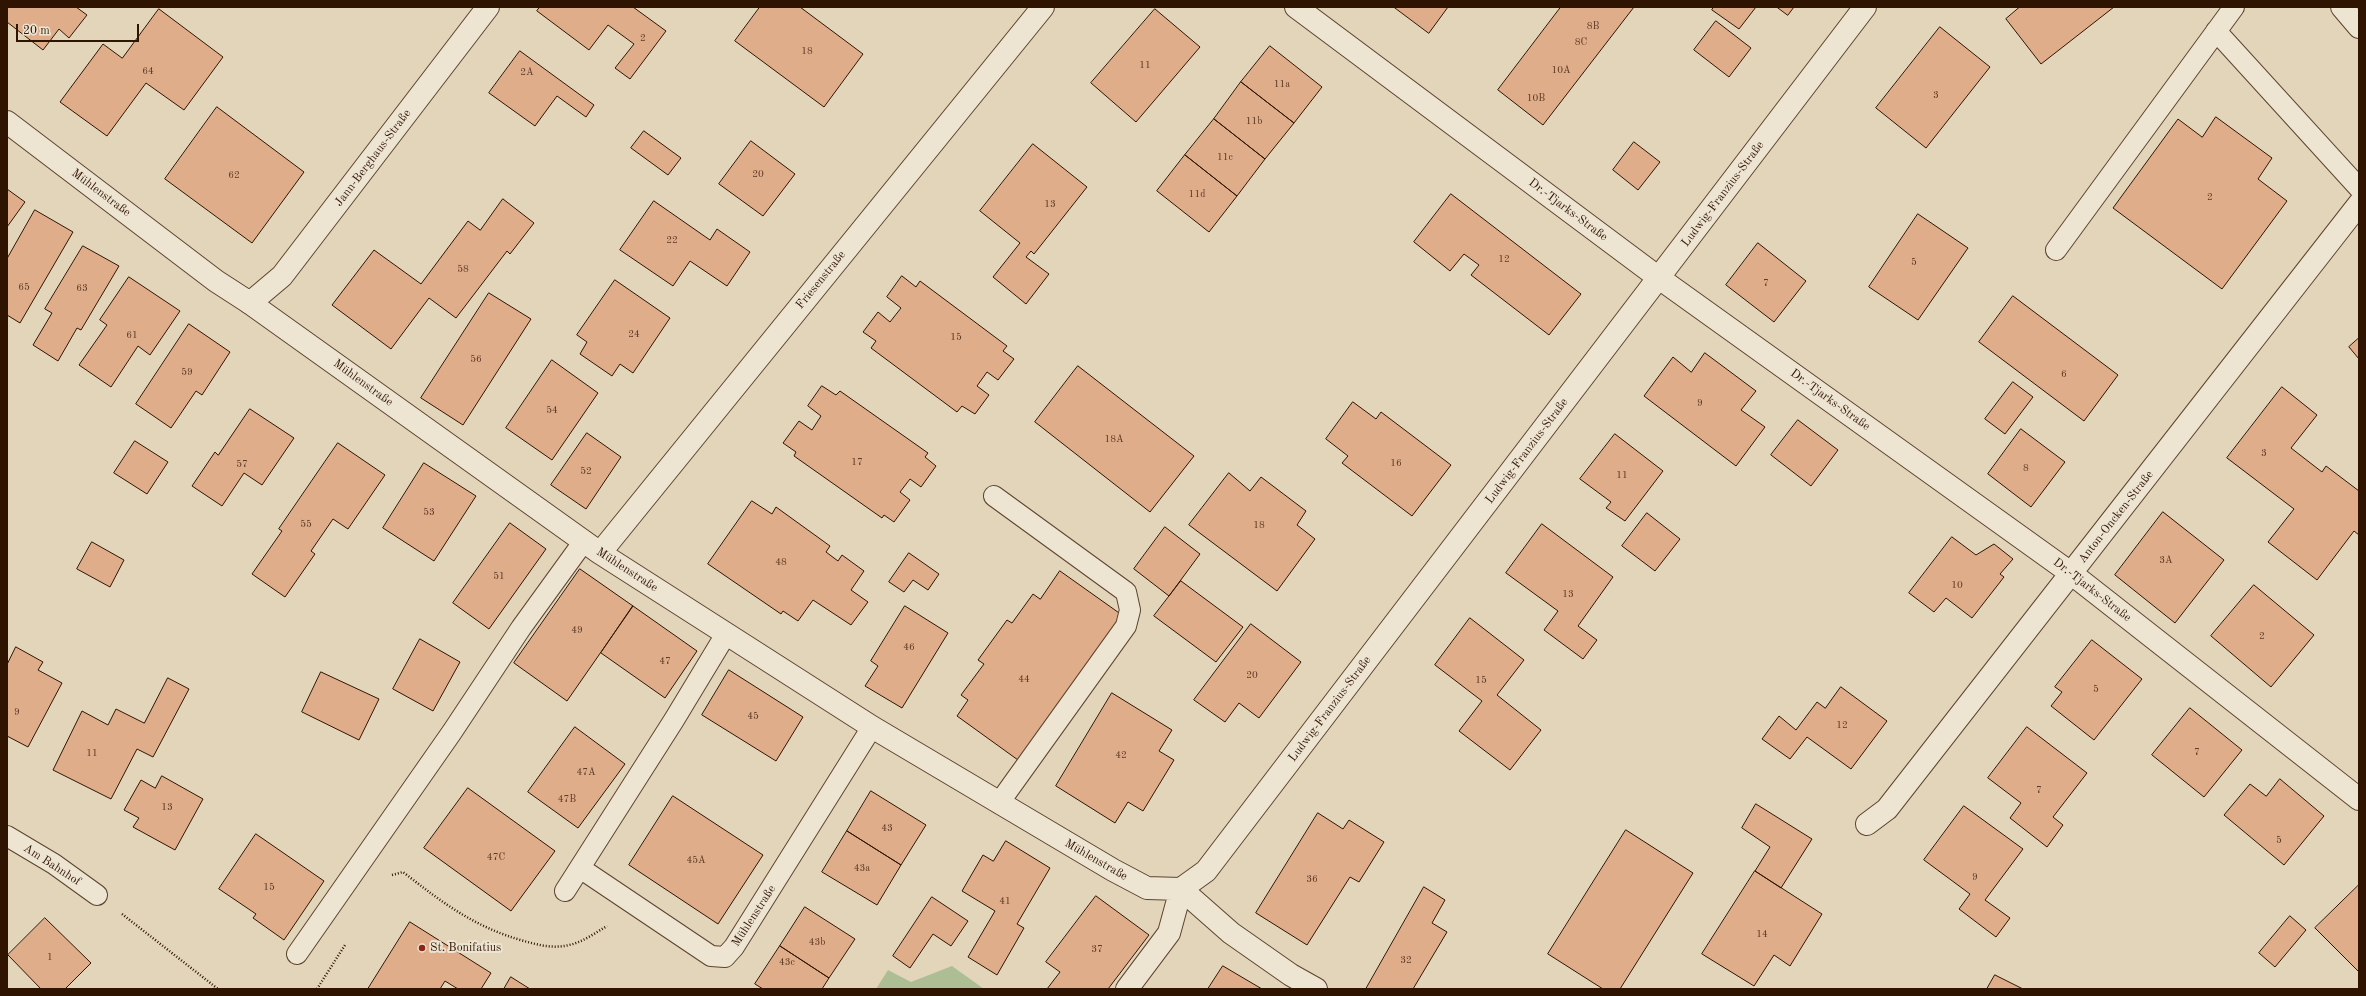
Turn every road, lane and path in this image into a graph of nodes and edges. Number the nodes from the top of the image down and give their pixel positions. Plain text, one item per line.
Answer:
1 (488, 7) edge
2 (1043, 7) edge
3 (1296, 7) edge
4 (1865, 7) edge
5 (2234, 7) edge
6 (2342, 7) edge
7 (2359, 27) edge
8 (2216, 31) junction
9 (7, 122) edge
10 (2359, 188) edge
11 (2359, 204) edge
12 (2056, 250) dead end
13 (1659, 278) junction
14 (250, 303) junction
15 (994, 496) dead end
16 (592, 547) junction
17 (2072, 574) junction
18 (726, 634) junction
19 (872, 727) junction
20 (2359, 799) edge
21 (999, 803) junction
22 (1867, 824) dead end
23 (7, 836) edge
24 (580, 868) junction
25 (390, 875) dead end
26 (1181, 889) junction
27 (565, 891) dead end
28 (97, 895) joint
29 (609, 925) dead end
30 (347, 942) dead end
31 (297, 954) dead end
32 (218, 989) edge
33 (317, 989) edge
34 (1127, 989) edge
35 (1316, 989) edge

1 - 14 street, Jann-Berghaus-Straße
2 - 16 street, Friesenstraße
3 - 13 street, Dr.-Tjarks-Straße
4 - 13 street, Ludwig-Franzius-Straße
5 - 8 lane
6 - 7 street
8 - 10 lane
8 - 12 lane
9 - 14 street, Mühlenstraße
11 - 17 street, Anton-Oncken-Straße
13 - 17 street, Dr.-Tjarks-Straße
13 - 26 street, Ludwig-Franzius-Straße
14 - 16 street, Mühlenstraße
15 - 21 lane
16 - 18 street, Mühlenstraße
16 - 31 lane
17 - 20 street, Dr.-Tjarks-Straße
17 - 22 street, Anton-Oncken-Straße
18 - 19 street, Mühlenstraße
18 - 24 lane
19 - 21 street, Mühlenstraße
19 - 24 lane, Mühlenstraße
21 - 26 street, Mühlenstraße
23 - 28 lane, Am Bahnhof
24 - 27 lane
25 - 29 path
26 - 34 street
26 - 35 street
28 - 32 path
30 - 33 path

